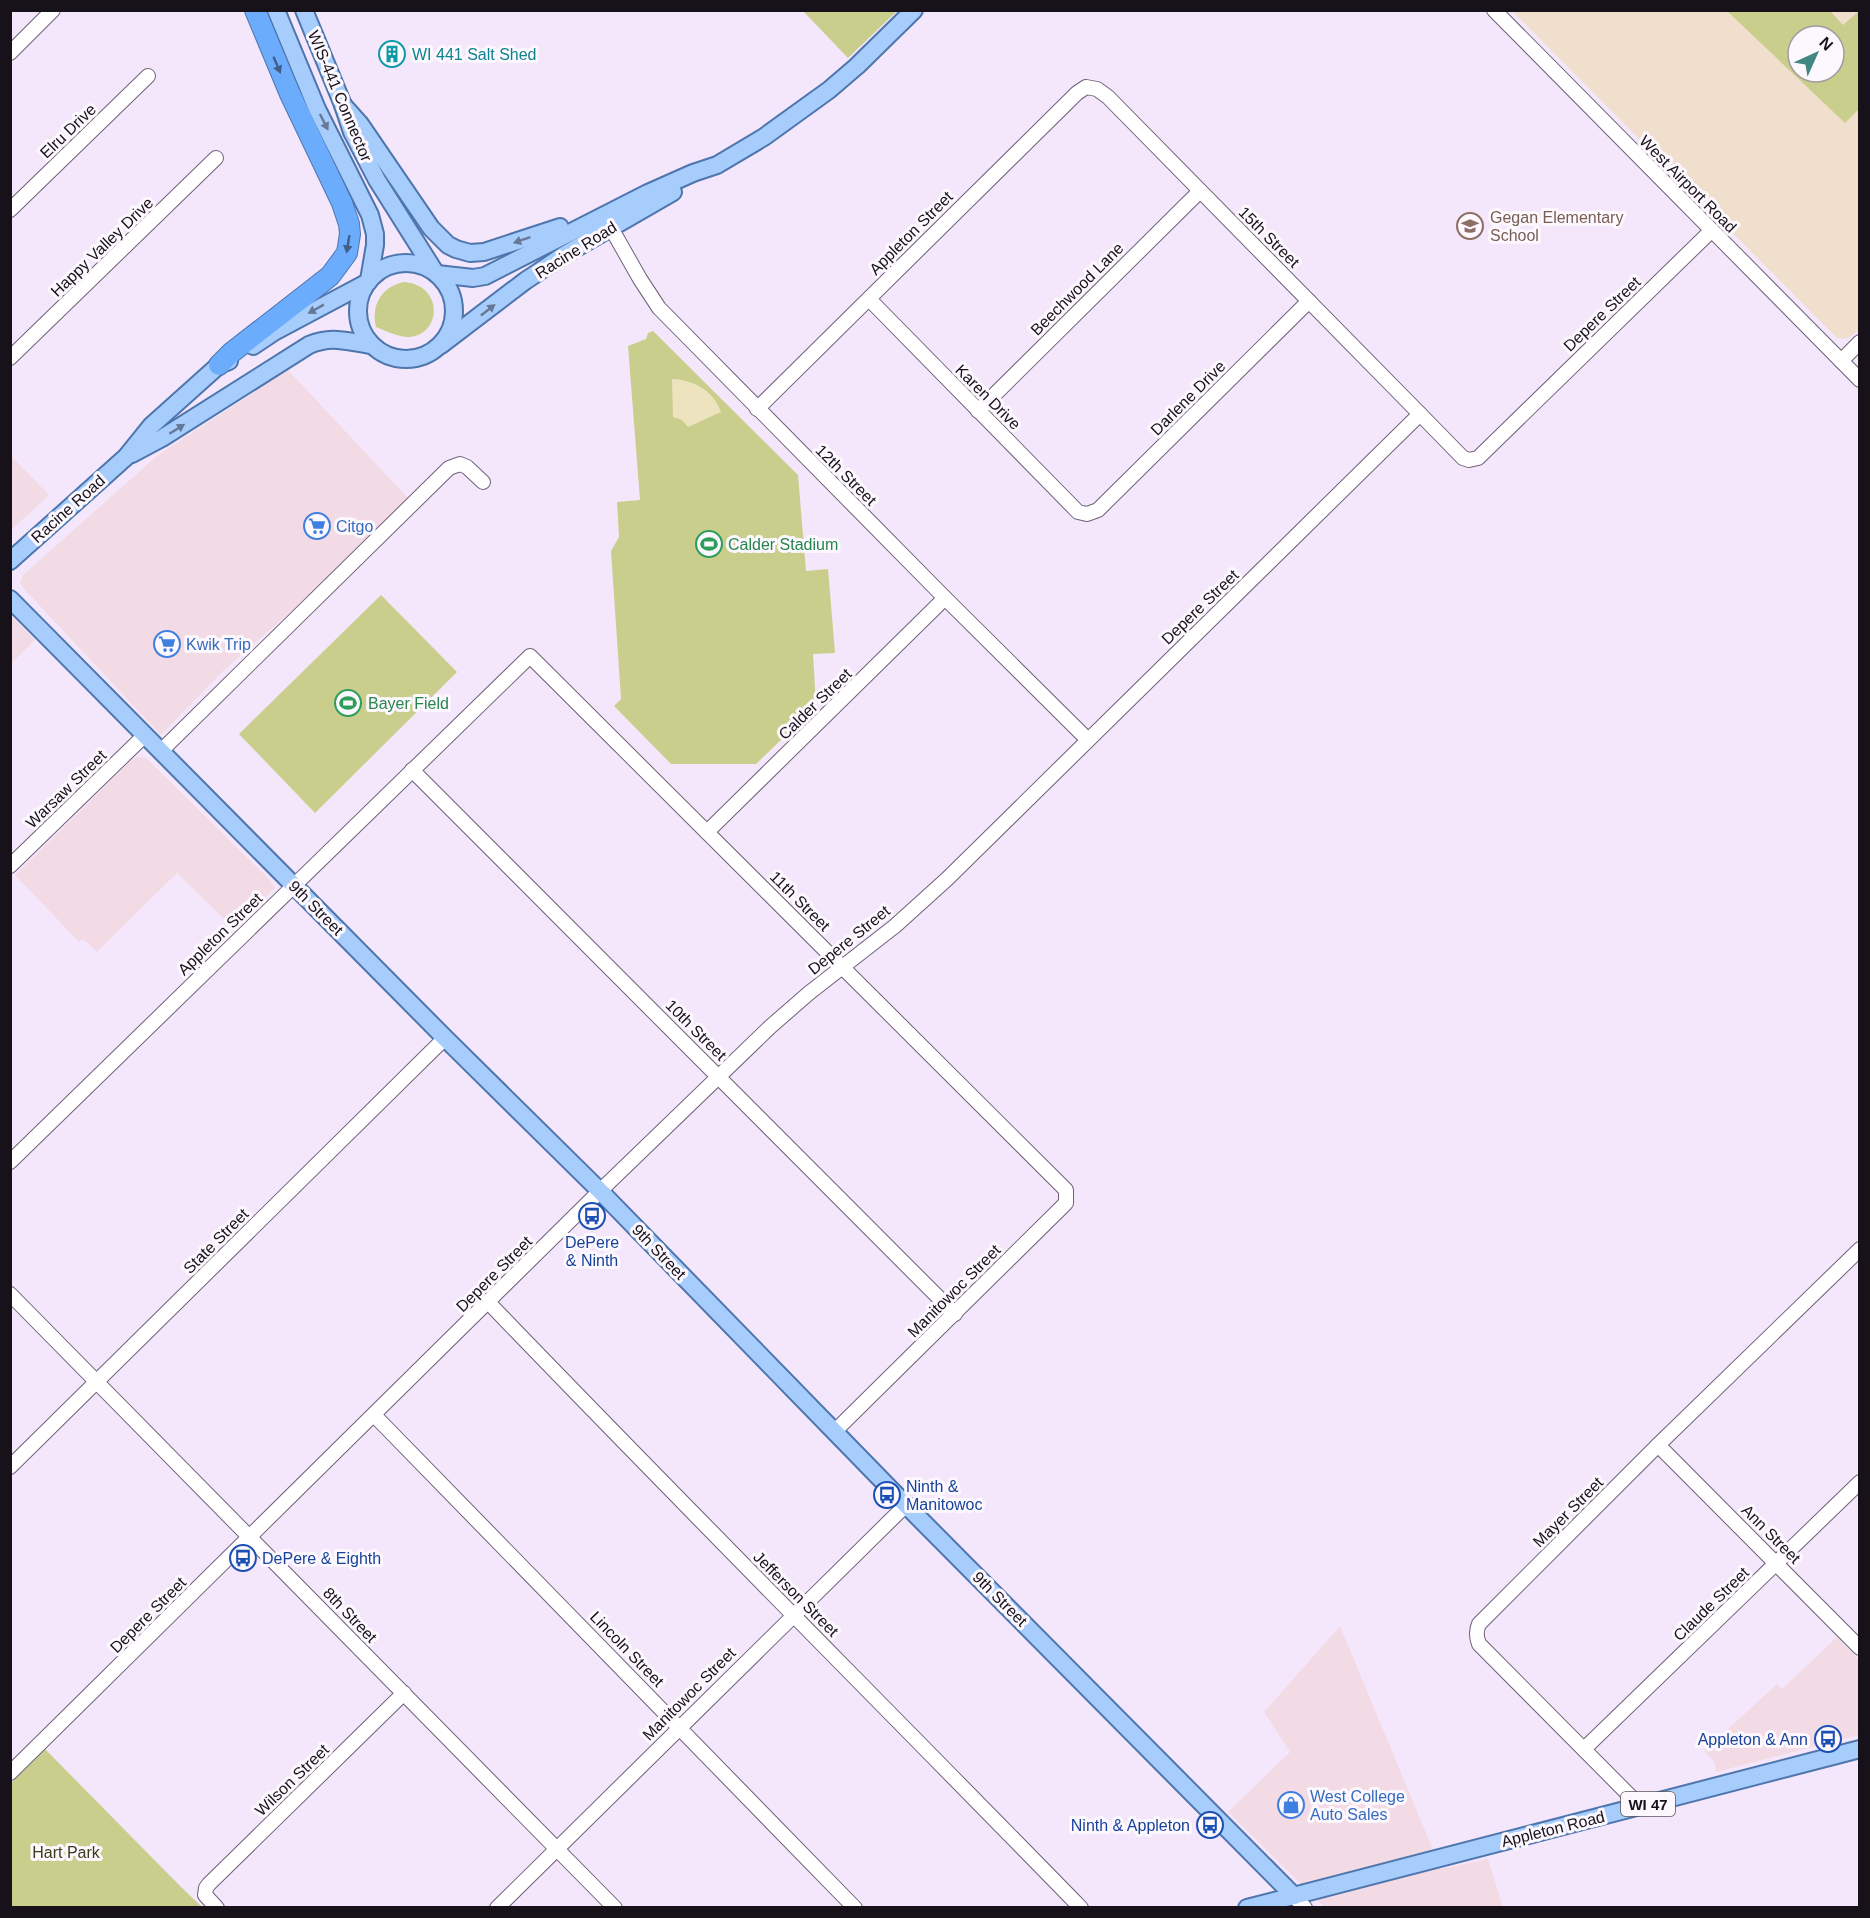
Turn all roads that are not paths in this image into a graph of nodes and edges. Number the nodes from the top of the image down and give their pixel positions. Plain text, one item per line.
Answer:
1 (53, 10) edge
2 (255, 10) edge
3 (276, 10) edge
4 (304, 10) edge
5 (914, 10) edge
6 (1494, 10) edge
7 (14, 43) edge
8 (148, 76) dead end
9 (1092, 87) joint
10 (343, 105) junction
11 (216, 158) dead end
12 (1200, 190) junction
13 (10, 210) edge
14 (604, 220) junction
15 (1711, 231) junction
16 (437, 273) junction
17 (368, 281) junction
18 (869, 299) junction
19 (1309, 301) junction
20 (1860, 342) edge
21 (371, 345) junction
22 (441, 345) junction
23 (10, 358) edge
24 (1840, 361) junction
25 (219, 365) junction
26 (1860, 380) edge
27 (758, 409) junction
28 (978, 411) junction
29 (1420, 414) junction
30 (126, 458) junction
31 (483, 482) dead end
32 (1087, 514) joint
33 (10, 561) edge
34 (945, 598) junction
35 (10, 599) edge
36 (530, 656) joint
37 (145, 735) junction
38 (1088, 740) junction
39 (161, 751) junction
40 (412, 770) junction
41 (707, 832) junction
42 (10, 866) edge
43 (294, 885) junction
44 (843, 967) junction
45 (445, 1038) junction
46 (719, 1077) junction
47 (10, 1162) edge
48 (600, 1191) junction
49 (1067, 1197) joint
50 (1860, 1249) edge
51 (10, 1294) edge
52 (488, 1302) junction
53 (955, 1314) junction
54 (97, 1382) junction
55 (374, 1415) junction
56 (835, 1431) junction
57 (1659, 1445) junction
58 (10, 1467) edge
59 (1860, 1482) edge
60 (906, 1504) junction
61 (250, 1536) junction
62 (1777, 1563) junction
63 (794, 1614) junction
64 (1860, 1648) edge
65 (404, 1694) junction
66 (680, 1727) junction
67 (1584, 1749) junction
68 (1860, 1749) edge
69 (10, 1773) edge
70 (1640, 1806) junction
71 (557, 1848) junction
72 (1300, 1902) edge
73 (217, 1908) edge
74 (497, 1908) edge
75 (615, 1908) edge
76 (855, 1908) edge
77 (1081, 1908) edge
78 (1247, 1908) edge

1 - 7 street
2 -> 25 highway
3 -> 17 main road, WIS-441 Connector
4 - 10 main road, WIS-441 Connector
5 - 14 main road, Racine Road
6 - 15 street, West Airport Road
8 - 13 street, Elru Drive
9 - 12 street, 15th Street
9 - 18 street, Appleton Street
14 -> 10 main road
10 - 16 main road, WIS-441 Connector
11 - 23 street, Happy Valley Drive
12 - 19 street, 15th Street
12 - 28 street, Beechwood Lane
14 - 16 main road, Racine Road
22 -> 14 main road, Racine Road
14 - 27 street, 12th Street
15 - 24 street, West Airport Road
15 - 29 street, Depere Street
16 - 17 main road
16 - 22 main road
17 - 21 main road
17 -> 25 main road, Racine Road
18 - 27 street, Appleton Street
18 - 28 street, Karen Drive
19 - 29 street, 15th Street
19 - 32 street, Darlene Drive
20 - 24 street
21 - 22 main road
30 -> 21 main road, Racine Road
24 - 26 street, West Airport Road
25 - 30 main road, Racine Road
27 - 34 street, 12th Street
28 - 32 street, Karen Drive
29 - 38 street, Depere Street
30 - 33 main road, Racine Road
31 - 39 street
34 - 38 street, 12th Street
34 - 41 street, Calder Street
35 - 37 main road, 9th Street
36 - 40 street, Appleton Street
36 - 41 street, 11th Street
37 - 39 main road, 9th Street
37 - 42 street, Warsaw Street
38 - 44 street, Depere Street
39 - 43 main road, 9th Street
40 - 43 street, Appleton Street
40 - 46 street, 10th Street
41 - 44 street, 11th Street
43 - 45 main road, 9th Street
43 - 47 street, Appleton Street
44 - 46 street, Depere Street
44 - 49 street, 11th Street
45 - 48 main road, 9th Street
45 - 54 street, State Street
46 - 48 street, Depere Street
46 - 53 street, 10th Street
48 - 52 street, Depere Street
48 - 56 main road, 9th Street
49 - 53 street, Manitowoc Street
50 - 57 street, Mayer Street
51 - 54 street, 8th Street
52 - 55 street, Depere Street
52 - 63 street, Jefferson Street
53 - 56 street, Manitowoc Street
54 - 58 street, State Street
54 - 61 street, 8th Street
55 - 61 street, Depere Street
55 - 66 street, Lincoln Street
56 - 60 main road, 9th Street
57 - 62 street, Ann Street
57 - 67 street, Mayer Street
59 - 62 street, Claude Street
60 - 63 street, Manitowoc Street
60 - 72 main road, 9th Street
61 - 65 street, 8th Street
61 - 69 street, Depere Street
62 - 64 street, Ann Street
62 - 67 street, Claude Street
63 - 66 street, Manitowoc Street
63 - 77 street, Jefferson Street
65 - 71 street, 8th Street
65 - 73 street, Wilson Street
66 - 71 street, Manitowoc Street
66 - 76 street, Lincoln Street
67 - 70 street, Mayer Street
68 - 70 main road, Appleton Road / WI 47
70 - 72 main road, Appleton Road / WI 47
71 - 74 street, Manitowoc Street
71 - 75 street, 8th Street
72 - 78 main road, Appleton Road / WI 47

